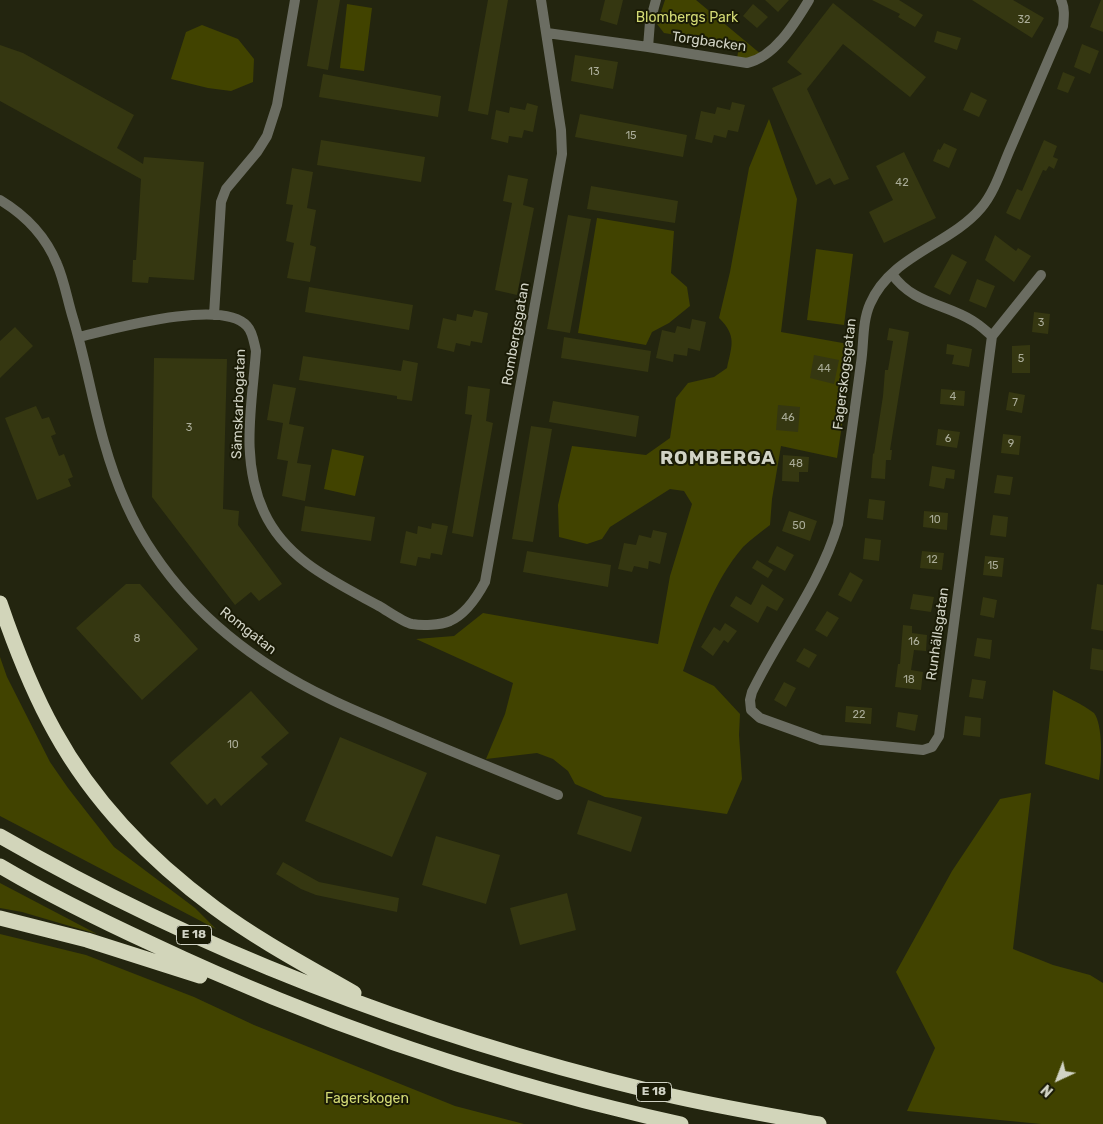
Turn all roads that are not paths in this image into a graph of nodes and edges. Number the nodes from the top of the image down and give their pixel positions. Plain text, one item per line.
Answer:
1 (295, 0) edge
2 (541, 0) edge
3 (656, 0) edge
4 (809, 0) edge
5 (1061, 0) edge
6 (547, 33) junction
7 (648, 47) junction
8 (0, 200) edge
9 (892, 274) junction
10 (1041, 275) dead end
11 (214, 315) junction
12 (992, 336) junction
13 (80, 337) junction
14 (0, 603) edge
15 (412, 624) joint
16 (751, 710) joint
17 (558, 795) dead end
18 (0, 836) edge
19 (0, 866) edge
20 (0, 918) edge
21 (287, 1003) junction
22 (396, 1017) junction
23 (681, 1124) edge
24 (819, 1124) edge

1 - 11 street
2 - 6 street, Rombergsgatan
3 - 7 street
4 - 7 street, Torgbacken
5 - 9 street, Fagerskogsgatan
6 - 7 street, Torgbacken
6 - 15 street, Rombergsgatan
8 - 13 street, Romgatan
9 - 12 street
9 - 16 street, Fagerskogsgatan
10 - 12 street
11 - 13 street
11 - 15 street, Sämskarbogatan
12 - 16 street, Runhällsgatan
13 - 17 street, Romgatan
14 - 22 highway
18 - 22 highway, E 18
19 - 21 highway, E 18
20 - 21 highway
21 - 23 highway, E 18
22 - 24 highway, E 18

